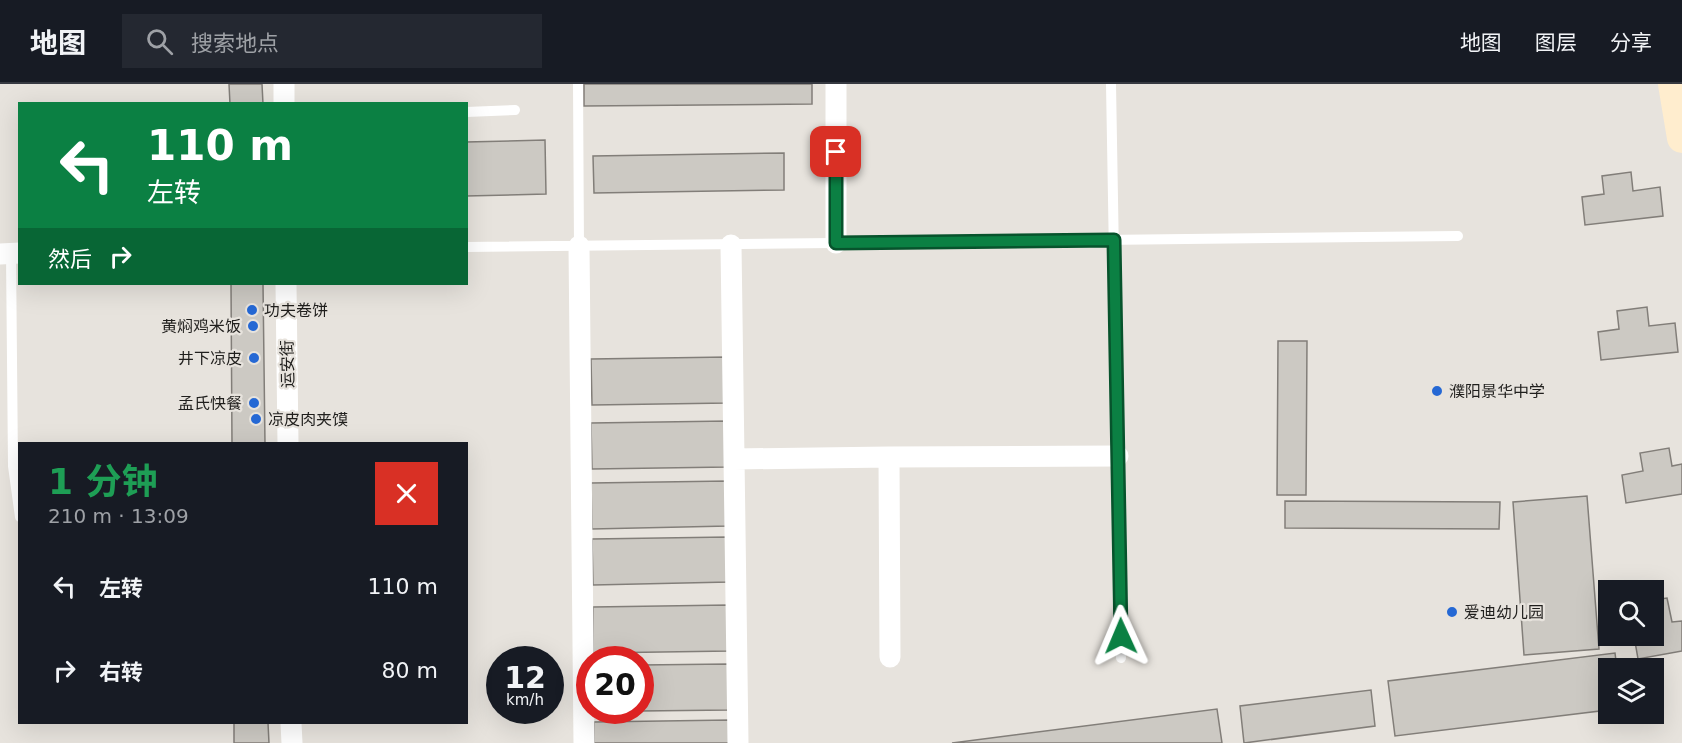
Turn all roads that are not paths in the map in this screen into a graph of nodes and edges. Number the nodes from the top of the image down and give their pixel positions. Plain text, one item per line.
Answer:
1 (284, 84) edge
2 (578, 84) edge
3 (836, 84) edge
4 (1111, 84) edge
5 (1673, 84) edge
6 (284, 102) edge
7 (515, 110) dead end
8 (468, 112) edge
9 (1682, 138) edge
10 (1458, 236) dead end
11 (1114, 240) junction
12 (836, 243) junction
13 (731, 244) junction
14 (579, 246) junction
15 (468, 248) edge
16 (10, 253) edge
17 (286, 285) edge
18 (288, 442) edge
19 (1118, 456) junction
20 (889, 457) junction
21 (734, 459) junction
22 (18, 502) edge
23 (890, 657) dead end
24 (1121, 658) dead end
25 (291, 724) edge
26 (292, 743) edge
27 (584, 743) edge
28 (738, 743) edge

1 - 6 street
2 - 14 lane
3 - 12 street
4 - 11 lane
5 - 9 street
7 - 8 lane
10 - 11 lane
11 - 12 lane
11 - 19 lane
12 - 13 lane
13 - 14 lane
13 - 21 street
14 - 15 lane
14 - 27 street
16 - 22 lane
17 - 18 street, 运安街
19 - 20 street
19 - 24 lane
20 - 21 street
20 - 23 street
21 - 28 street
25 - 26 street

